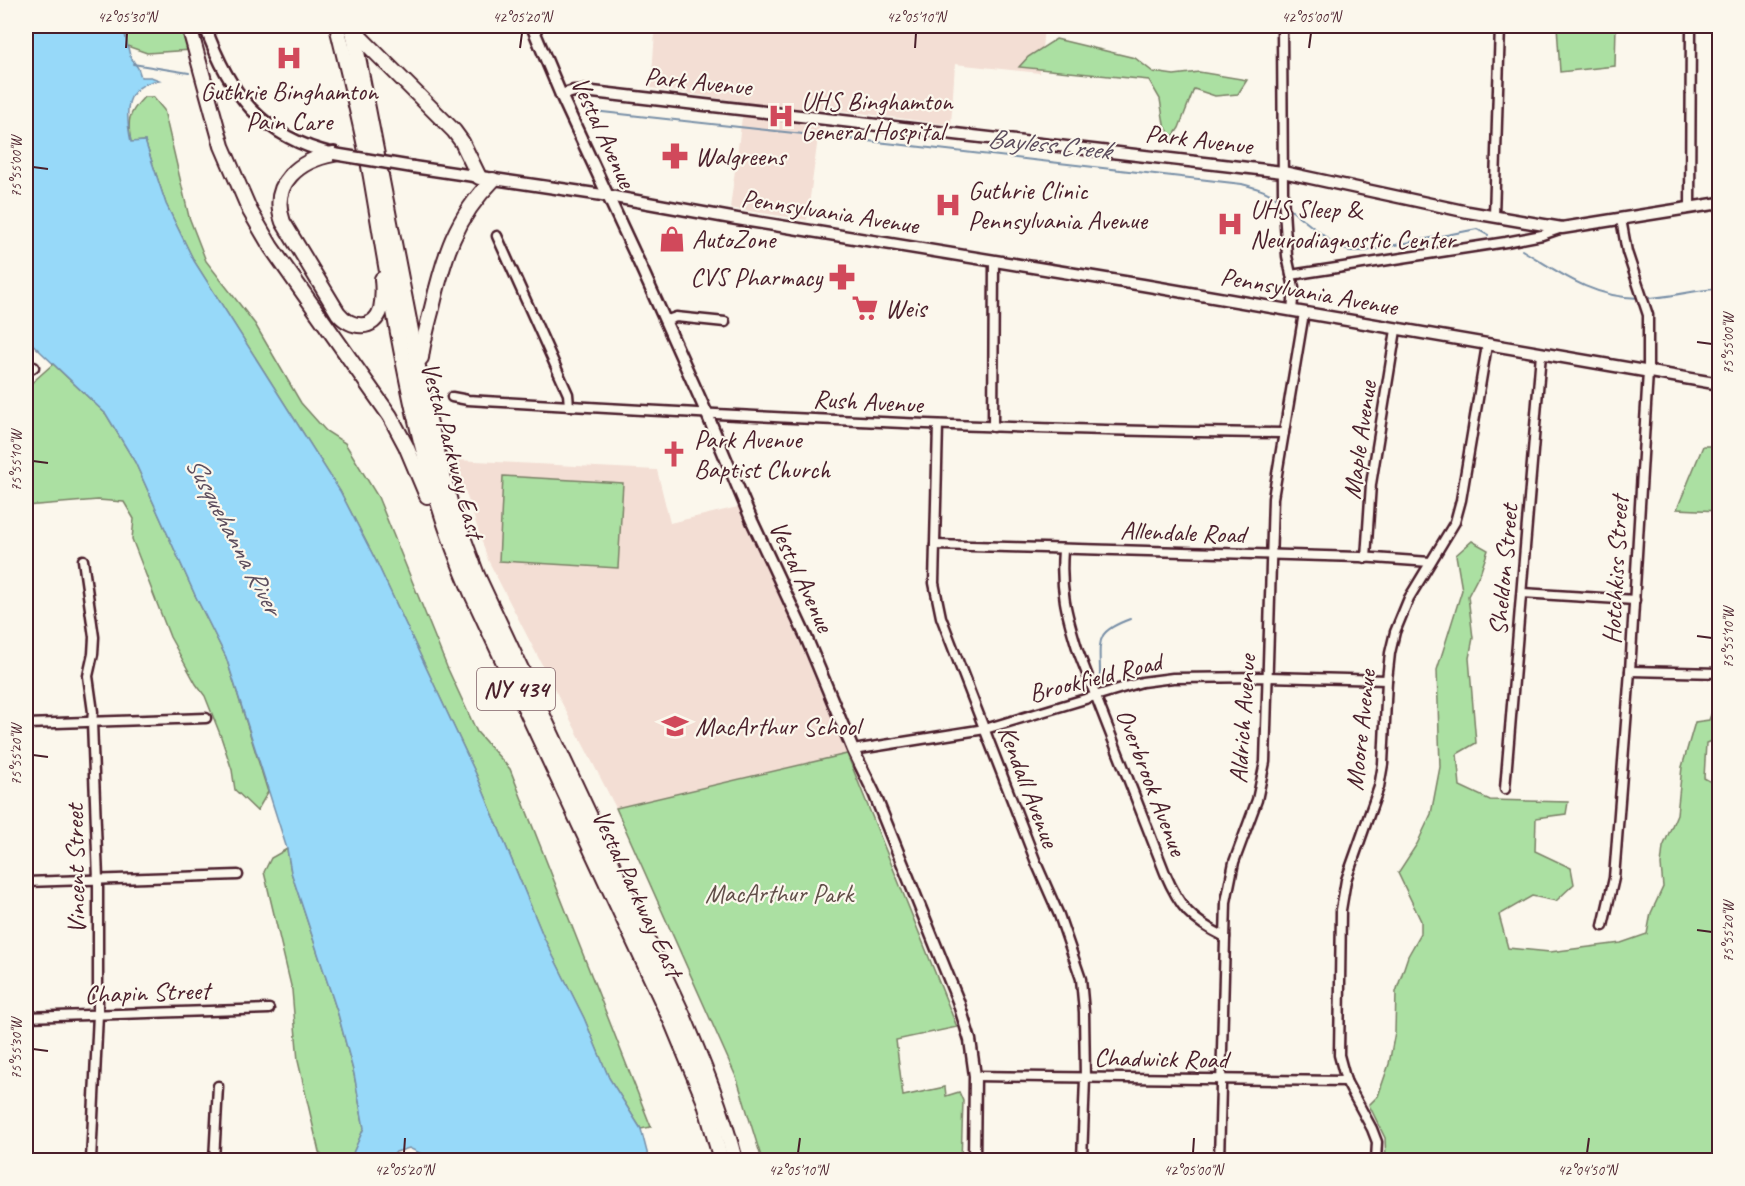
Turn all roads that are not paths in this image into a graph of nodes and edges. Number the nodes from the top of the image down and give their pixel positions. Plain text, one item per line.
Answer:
1 (189, 26) edge
2 (205, 26) edge
3 (337, 26) edge
4 (353, 26) edge
5 (532, 26) edge
6 (1282, 26) edge
7 (1500, 26) edge
8 (1690, 26) edge
9 (561, 95) junction
10 (334, 154) junction
11 (1283, 171) junction
12 (486, 179) junction
13 (609, 196) junction
14 (1719, 203) edge
15 (1690, 208) junction
16 (1494, 216) junction
17 (1621, 219) junction
18 (1562, 228) junction
19 (379, 229) junction
20 (496, 236) dead end
21 (994, 261) junction
22 (1292, 275) junction
23 (1298, 312) junction
24 (665, 321) junction
25 (725, 321) dead end
26 (1396, 330) junction
27 (1486, 345) junction
28 (1541, 354) junction
29 (34, 368) dead end
30 (26, 372) edge
31 (1648, 372) junction
32 (1719, 384) edge
33 (423, 390) junction
34 (452, 397) dead end
35 (569, 406) junction
36 (707, 414) junction
37 (938, 425) junction
38 (993, 427) junction
39 (1284, 433) junction
40 (451, 542) junction
41 (935, 545) junction
42 (1062, 550) junction
43 (1271, 556) junction
44 (1366, 558) junction
45 (83, 560) dead end
46 (1430, 562) junction
47 (1522, 593) junction
48 (1635, 600) junction
49 (1630, 671) junction
50 (1719, 674) edge
51 (1268, 677) junction
52 (1387, 680) junction
53 (1096, 695) junction
54 (206, 718) dead end
55 (92, 722) junction
56 (26, 724) edge
57 (985, 729) junction
58 (853, 750) junction
59 (1505, 789) dead end
60 (238, 875) dead end
61 (98, 879) junction
62 (26, 882) edge
63 (1603, 926) dead end
64 (1225, 937) junction
65 (269, 1009) dead end
66 (98, 1014) junction
67 (26, 1017) edge
68 (975, 1076) junction
69 (1084, 1078) junction
70 (1221, 1080) junction
71 (1346, 1081) junction
72 (218, 1086) dead end
73 (91, 1161) edge
74 (214, 1161) edge
75 (721, 1161) edge
76 (735, 1161) edge
77 (974, 1161) edge
78 (1082, 1161) edge
79 (1219, 1161) edge
80 (1376, 1161) edge

1 - 40 main road
2 - 10 street, Pennsylvania Avenue
3 - 19 main road, Vestal Parkway East / NY 434
4 - 12 main road
4 - 33 main road, Vestal Parkway East / NY 434
5 - 9 street, Vestal Avenue
6 - 11 street, Aldrich Avenue
7 - 16 street
8 - 15 street
9 - 11 street, Park Avenue
9 - 13 street, Vestal Avenue
10 - 12 street, Pennsylvania Avenue, bridge
10 - 19 main road
11 - 16 street, Park Avenue
11 - 22 street, Aldrich Avenue
12 - 13 street, Pennsylvania Avenue
12 - 33 main road
13 - 21 street, Pennsylvania Avenue
13 - 24 street, Vestal Avenue
14 - 15 street, Park Avenue
15 - 17 street, Park Avenue
16 - 18 street, Park Avenue
17 - 18 street, Park Avenue
17 - 31 street, Hotchkiss Street
18 - 22 street
19 - 40 main road, Vestal Parkway East / NY 434
20 - 35 street
21 - 23 street, Pennsylvania Avenue
21 - 38 street
22 - 23 street, Aldrich Avenue
23 - 26 street, Pennsylvania Avenue
23 - 39 street, Aldrich Avenue
24 - 25 street
24 - 36 street, Vestal Avenue
26 - 27 street, Pennsylvania Avenue
26 - 44 street, Maple Avenue
27 - 28 street, Pennsylvania Avenue
27 - 46 street, Moore Avenue
28 - 31 street, Pennsylvania Avenue
28 - 47 street, Sheldon Street
29 - 30 street
31 - 32 street, Pennsylvania Avenue
31 - 48 street, Hotchkiss Street
33 - 76 main road, Vestal Parkway East / NY 434
34 - 35 street, Rush Avenue
35 - 36 street, Rush Avenue
36 - 37 street, Rush Avenue
36 - 58 street, Vestal Avenue
37 - 38 street, Rush Avenue
37 - 41 street, Kendall Avenue
38 - 39 street, Rush Avenue
39 - 43 street, Aldrich Avenue
40 - 75 main road, Vestal Parkway East / NY 434
41 - 42 street, Allendale Road
41 - 57 street, Kendall Avenue
42 - 43 street, Allendale Road
42 - 53 street, Overbrook Avenue
43 - 44 street, Allendale Road
43 - 51 street, Aldrich Avenue
44 - 46 street, Allendale Road
45 - 55 street, Vincent Street
46 - 52 street, Moore Avenue
47 - 48 street
47 - 59 street, Sheldon Street
48 - 49 street, Hotchkiss Street
49 - 50 street
49 - 63 street, Hotchkiss Street
51 - 52 street, Brookfield Road
51 - 53 street, Brookfield Road
51 - 64 street, Aldrich Avenue
52 - 71 street, Moore Avenue
53 - 57 street, Brookfield Road
53 - 64 street, Overbrook Avenue
54 - 55 street
55 - 56 street
55 - 61 street, Vincent Street
57 - 58 street, Brookfield Road
57 - 69 street, Kendall Avenue
58 - 68 street, Vestal Avenue
60 - 61 street
61 - 62 street
61 - 66 street, Vincent Street
64 - 70 street, Aldrich Avenue
65 - 66 street, Chapin Street
66 - 67 street, Chapin Street
66 - 73 street, Vincent Street
68 - 69 street, Chadwick Road
68 - 77 street, Vestal Avenue
69 - 70 street, Chadwick Road
69 - 78 street, Kendall Avenue
70 - 71 street, Chadwick Road
70 - 79 street, Aldrich Avenue
71 - 80 street, Moore Avenue
72 - 74 street

